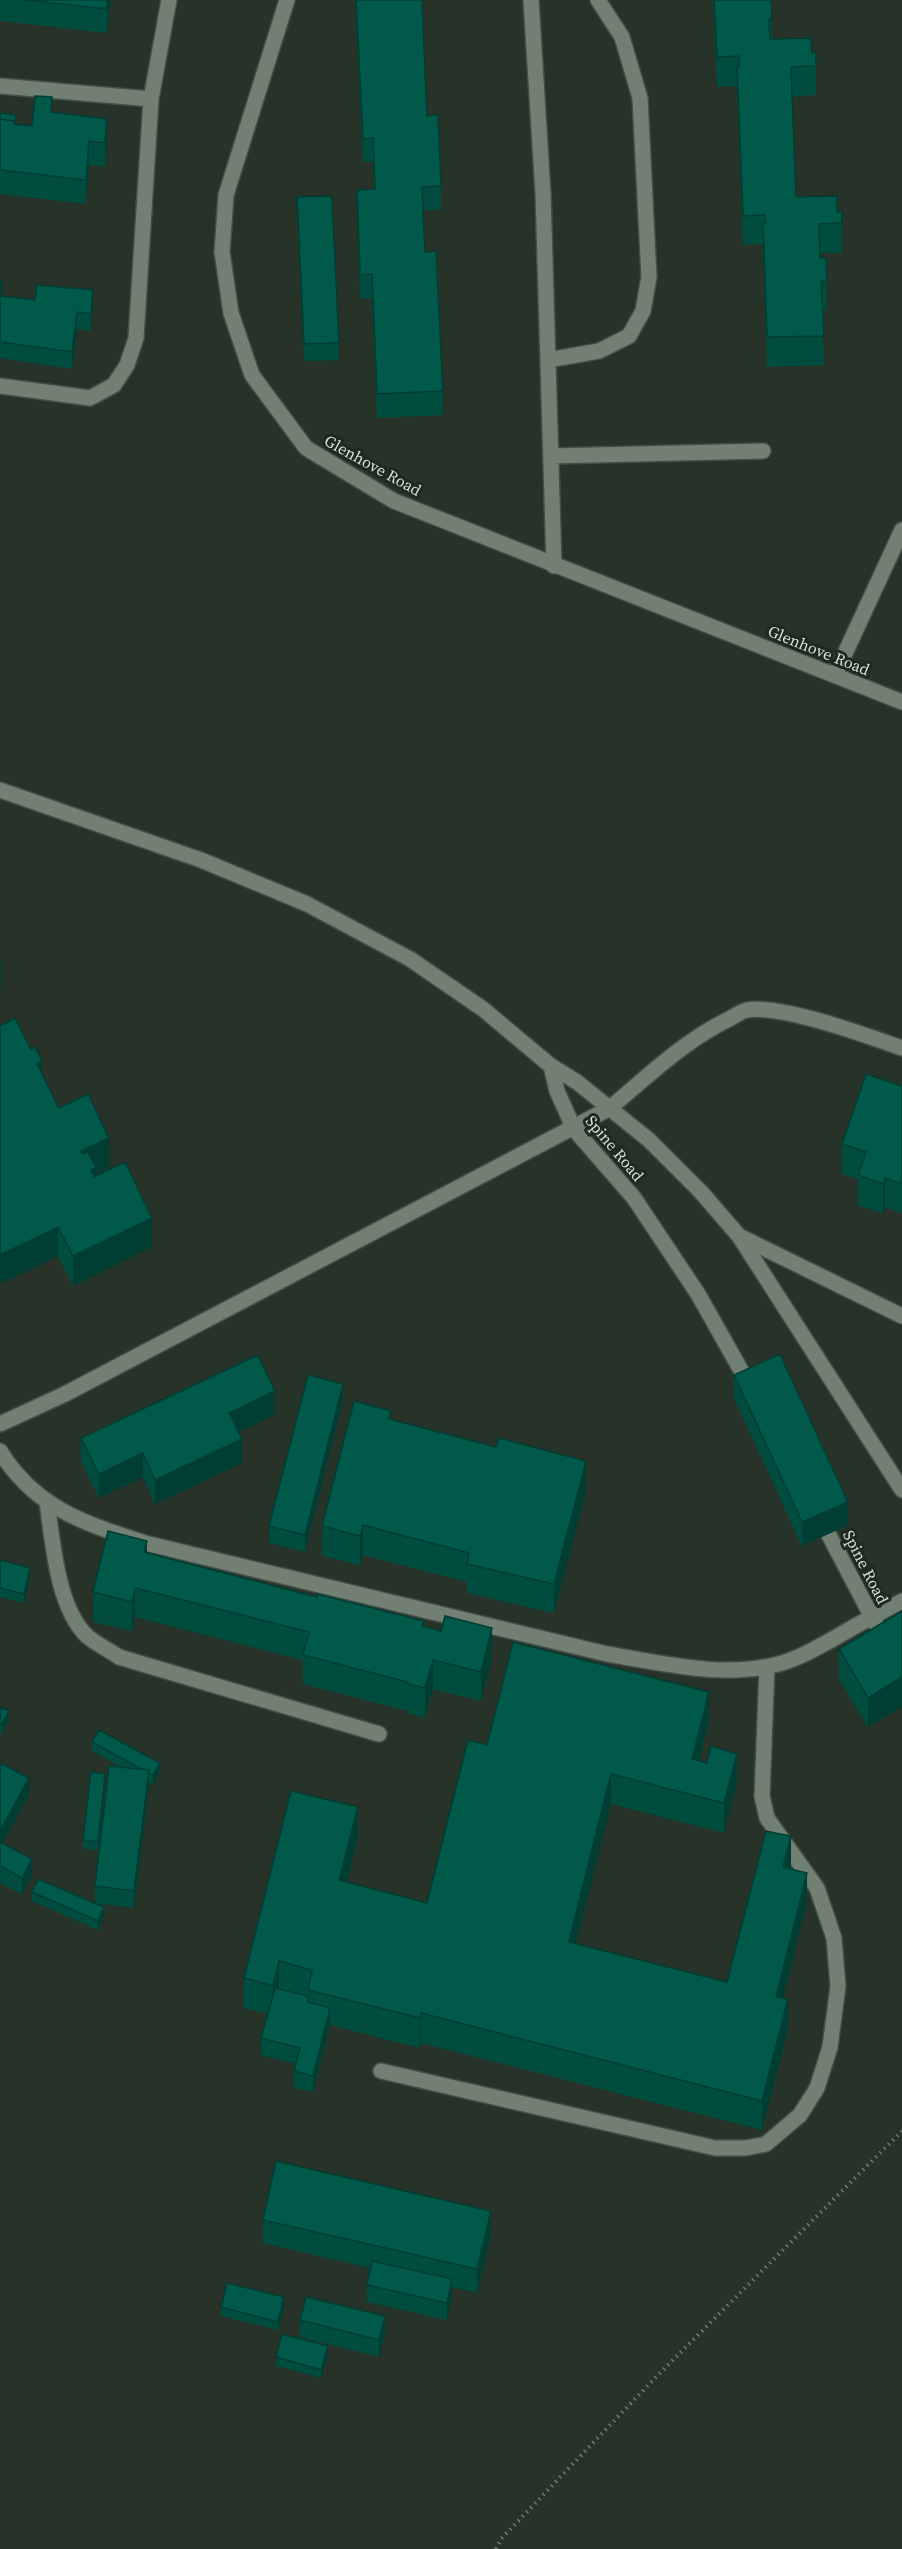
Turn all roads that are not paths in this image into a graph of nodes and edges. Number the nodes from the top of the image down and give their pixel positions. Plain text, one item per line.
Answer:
1 (170, 0) edge
2 (287, 0) edge
3 (531, 0) edge
4 (598, 0) edge
5 (0, 86) edge
6 (151, 99) junction
7 (548, 360) junction
8 (0, 386) edge
9 (763, 451) dead end
10 (551, 456) junction
11 (902, 531) edge
12 (554, 566) junction
13 (835, 675) junction
14 (902, 702) edge
15 (0, 790) edge
16 (902, 1047) edge
17 (551, 1066) junction
18 (610, 1108) junction
19 (574, 1129) junction
20 (739, 1236) junction
21 (902, 1316) edge
22 (758, 1402) edge
23 (0, 1424) edge
24 (0, 1451) edge
25 (902, 1490) edge
26 (47, 1502) junction
27 (814, 1506) edge
28 (902, 1601) edge
29 (872, 1617) junction
30 (767, 1666) junction
31 (902, 1668) edge
32 (379, 1734) dead end
33 (381, 2071) dead end

1 - 6 street
2 - 12 street, Glenhove Road
3 - 7 street
4 - 7 street
5 - 6 street
6 - 8 street
7 - 10 street
9 - 10 street
10 - 12 street
11 - 13 street
12 - 13 street, Glenhove Road
13 - 14 street, Glenhove Road
15 - 17 street
16 - 18 street
17 - 18 street, Spine Road
17 - 19 street, Spine Road
18 - 19 street
18 - 20 street, Spine Road
19 - 22 street, Spine Road
19 - 23 street
20 - 21 street
20 - 25 street, Spine Road
24 - 26 street
26 - 30 street
26 - 32 street
27 - 29 street, Spine Road
28 - 29 street
29 - 30 street
29 - 31 street, Spine Road
30 - 33 street

